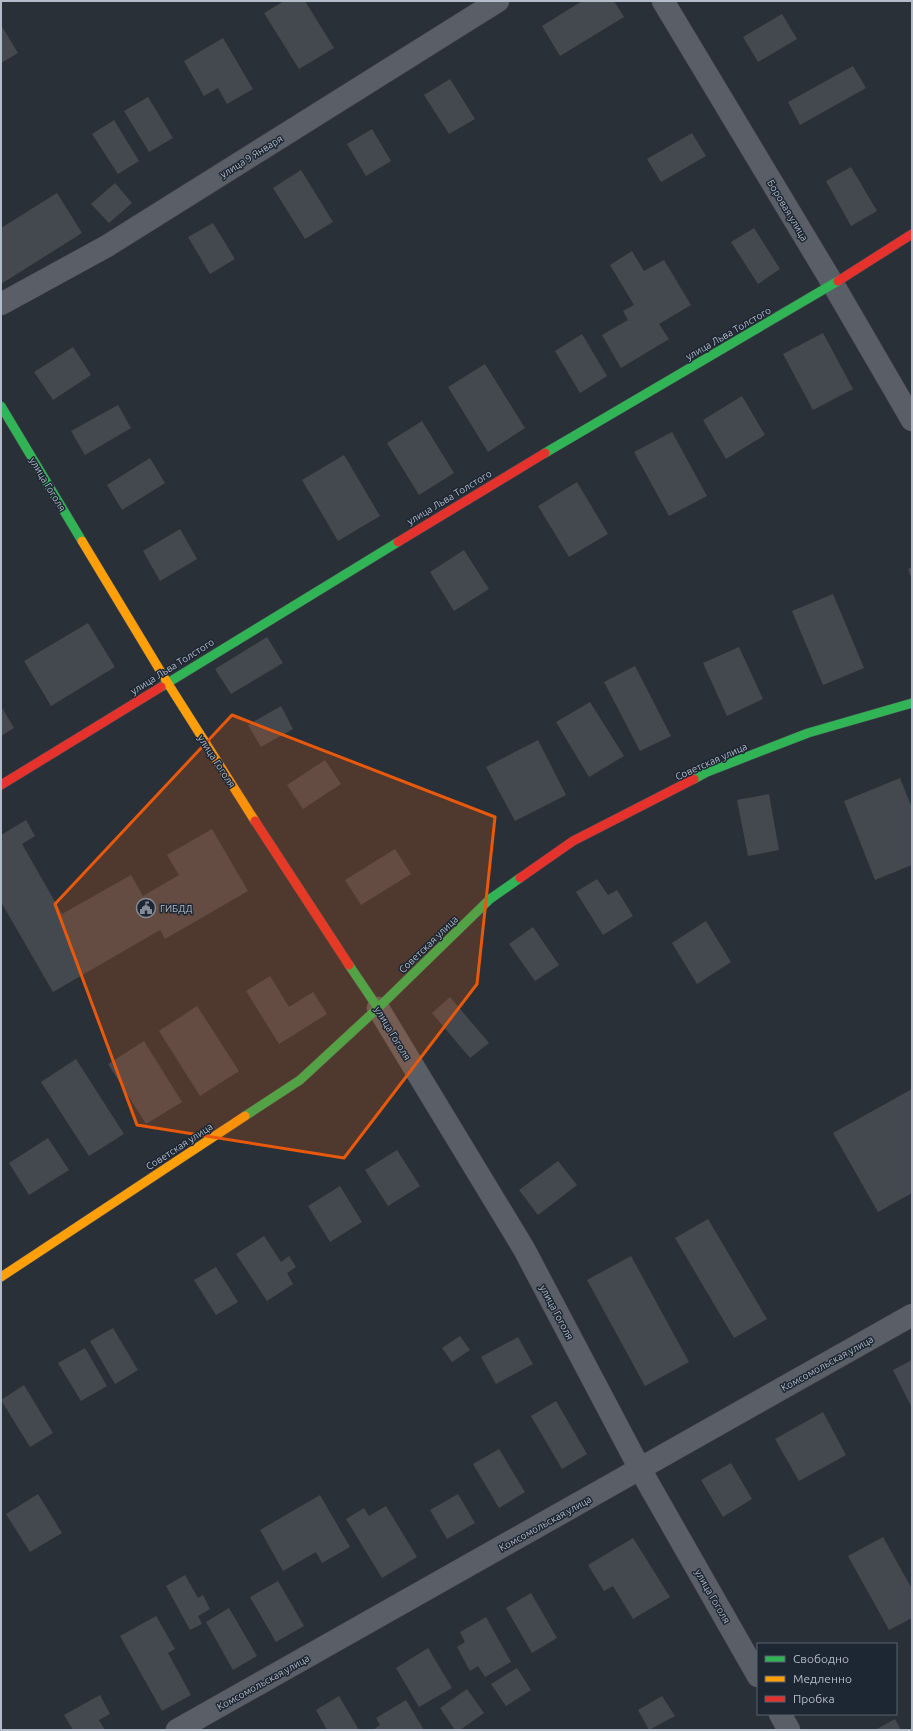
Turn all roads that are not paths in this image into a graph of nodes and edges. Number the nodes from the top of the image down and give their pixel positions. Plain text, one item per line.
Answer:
1 (498, 1) edge
2 (663, 1) edge
3 (912, 234) edge
4 (833, 284) junction
5 (1, 304) edge
6 (1, 406) edge
7 (912, 420) edge
8 (167, 682) junction
9 (912, 703) edge
10 (1, 785) edge
11 (378, 1008) junction
12 (1, 1277) edge
13 (912, 1315) edge
14 (640, 1469) junction
15 (757, 1674) edge
16 (781, 1715) edge
17 (177, 1730) edge
18 (789, 1730) edge

1 - 5 street, улица 9 Января
2 - 4 street, Боровая улица
3 - 4 main road, улица Льва Толстого
4 - 7 street, Боровая улица
4 - 8 main road, улица Льва Толстого
6 - 8 main road, улица Гоголя
8 - 10 main road, улица Льва Толстого
8 - 11 main road, улица Гоголя
9 - 11 main road, Советская улица
11 - 12 main road, Советская улица
11 - 14 street, улица Гоголя
13 - 14 street, Комсомольская улица
14 - 15 street, улица Гоголя
14 - 17 street, Комсомольская улица
16 - 18 street

